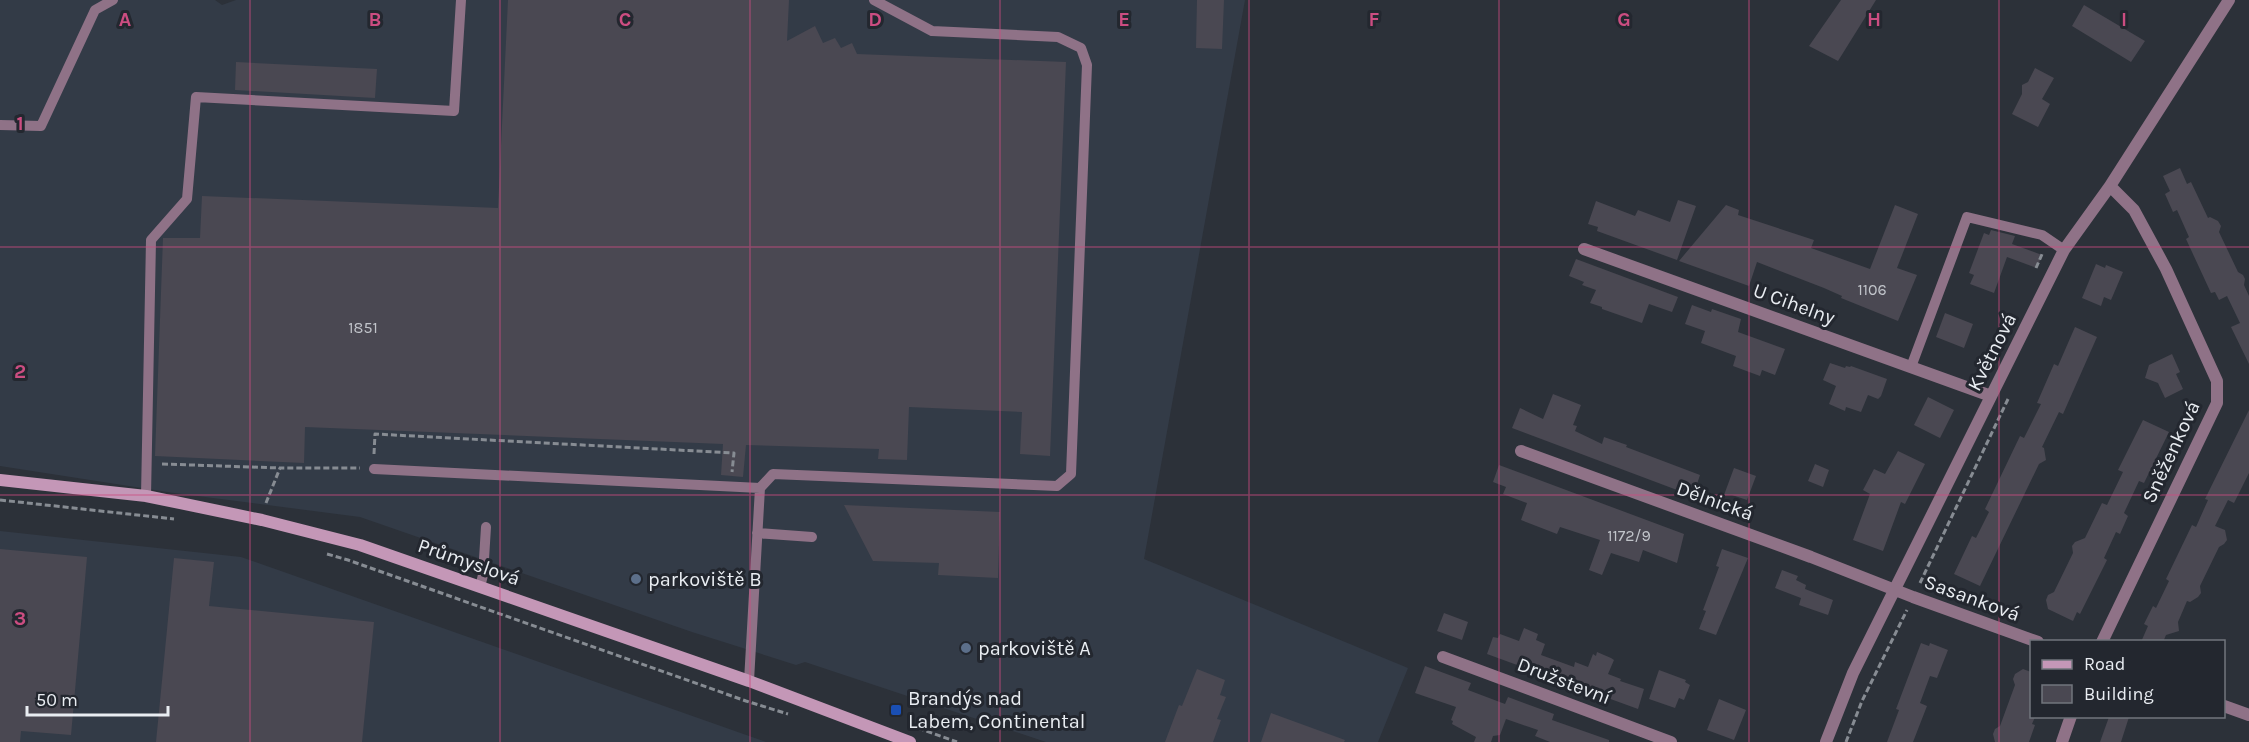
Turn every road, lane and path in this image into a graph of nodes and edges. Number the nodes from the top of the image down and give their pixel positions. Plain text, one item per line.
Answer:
1 (113, 0) edge
2 (461, 0) edge
3 (874, 0) edge
4 (2229, 0) edge
5 (0, 124) edge
6 (2110, 186) junction
7 (1584, 249) dead end
8 (2064, 250) junction
9 (1911, 367) junction
10 (2010, 395) dead end
11 (1991, 396) junction
12 (1521, 451) dead end
13 (147, 463) junction
14 (280, 468) junction
15 (374, 469) junction
16 (0, 480) edge
17 (731, 486) junction
18 (760, 488) junction
19 (146, 496) junction
20 (0, 500) edge
21 (266, 503) dead end
22 (183, 520) dead end
23 (486, 527) dead end
24 (757, 533) junction
25 (812, 537) dead end
26 (326, 554) dead end
27 (480, 587) junction
28 (1894, 590) junction
29 (1913, 597) junction
30 (2032, 640) edge
31 (2103, 640) edge
32 (1443, 657) dead end
33 (749, 681) junction
34 (2225, 707) edge
35 (2249, 715) edge
36 (798, 717) dead end
37 (2071, 718) edge
38 (915, 727) dead end
39 (910, 742) edge
40 (957, 742) edge
41 (1671, 742) edge
42 (1826, 742) edge
43 (1846, 742) edge
44 (2062, 742) edge

1 - 5 lane
2 - 13 lane
3 - 18 lane
4 - 6 street, Květnová
6 - 8 street, Květnová
6 - 31 street, Sněženková
7 - 9 street, U Cihelny
8 - 9 lane
8 - 11 street, Květnová
9 - 11 street, U Cihelny
10 - 29 path
11 - 28 street, Květnová
12 - 28 street, Dělnická
13 - 14 path
13 - 19 lane
14 - 15 path
14 - 21 path
15 - 17 lane
15 - 17 path
16 - 19 main road, Průmyslová
17 - 18 lane
18 - 24 lane
19 - 27 main road, Průmyslová
20 - 22 path
23 - 27 lane
24 - 25 lane
24 - 33 lane
26 - 36 path
27 - 33 main road, Průmyslová
28 - 29 street, Sasanková
28 - 42 street, Květnová
29 - 30 street, Sasanková
29 - 43 path
32 - 41 street, Družstevní
33 - 39 main road, Průmyslová
34 - 35 street
37 - 44 street
38 - 40 path

